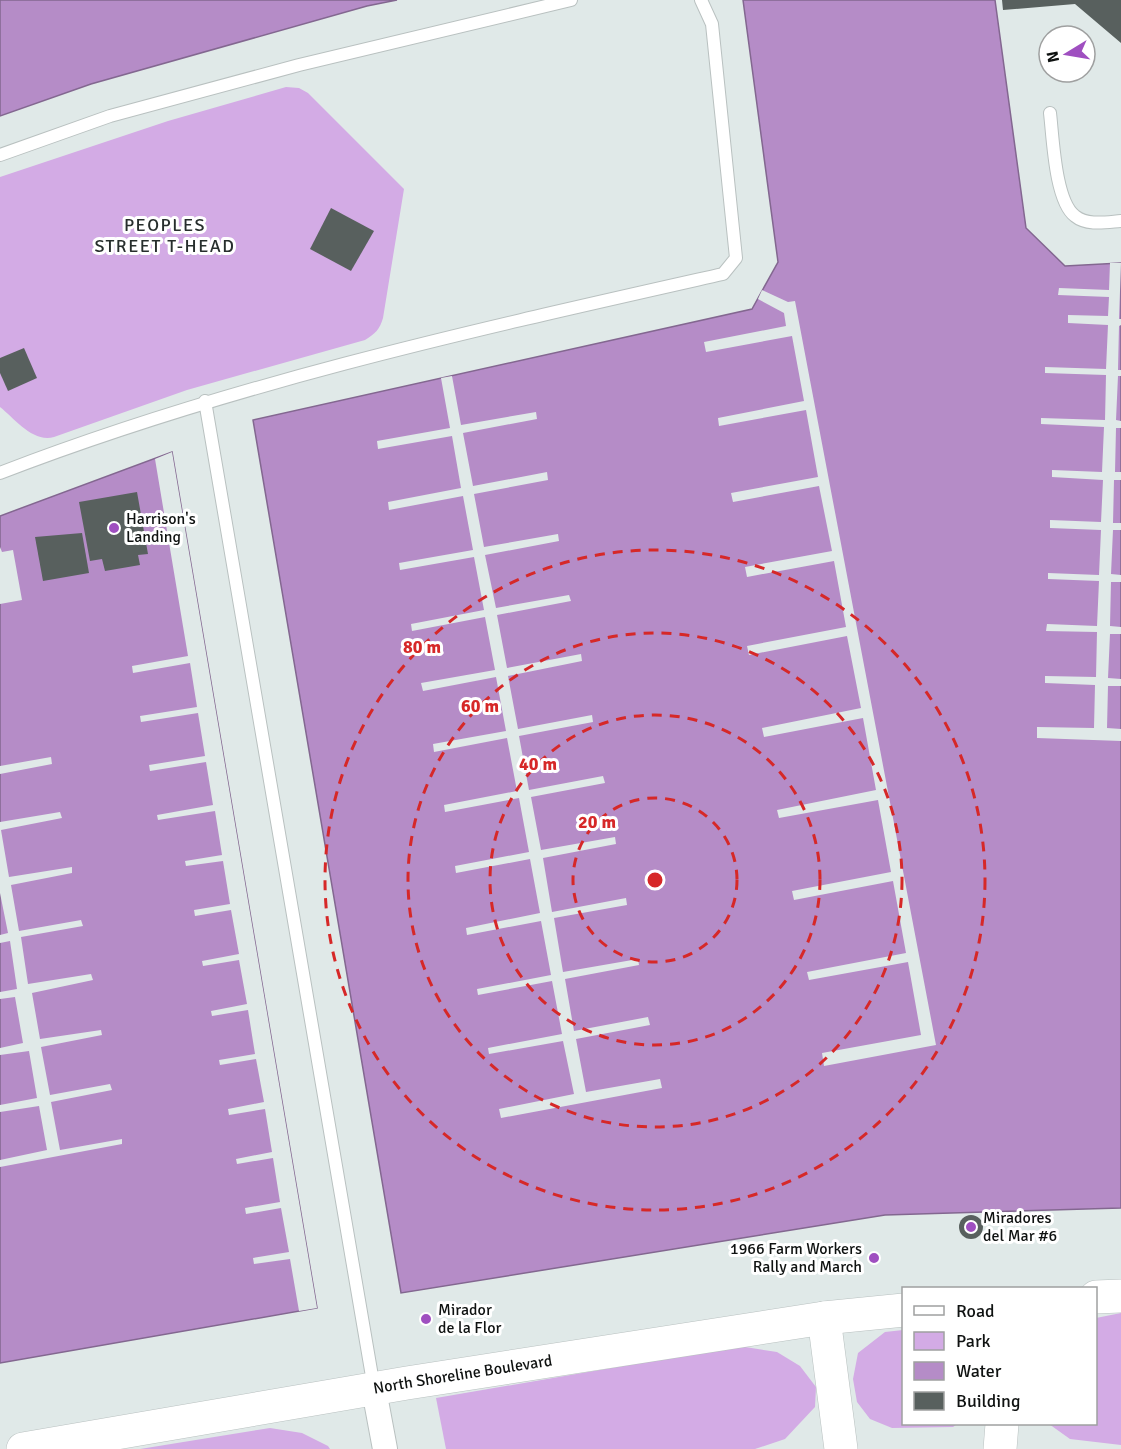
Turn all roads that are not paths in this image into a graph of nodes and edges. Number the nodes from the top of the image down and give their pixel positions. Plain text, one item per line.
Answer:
1 (571, 0) edge
2 (701, 0) edge
3 (1050, 113) dead end
4 (0, 155) edge
5 (1121, 221) edge
6 (205, 401) junction
7 (0, 473) edge
8 (1121, 1296) edge
9 (1097, 1297) edge
10 (902, 1311) edge
11 (824, 1318) junction
12 (374, 1390) junction
13 (1002, 1425) edge
14 (23, 1449) edge
15 (385, 1449) edge
16 (841, 1449) edge
17 (1000, 1449) edge

1 - 4 lane
2 - 6 lane
3 - 5 lane
6 - 7 lane
6 - 12 lane
8 - 9 main road
10 - 11 main road, North Shoreline Boulevard
11 - 12 main road, North Shoreline Boulevard
11 - 16 main road
12 - 14 main road, North Shoreline Boulevard
12 - 15 street
13 - 17 main road

